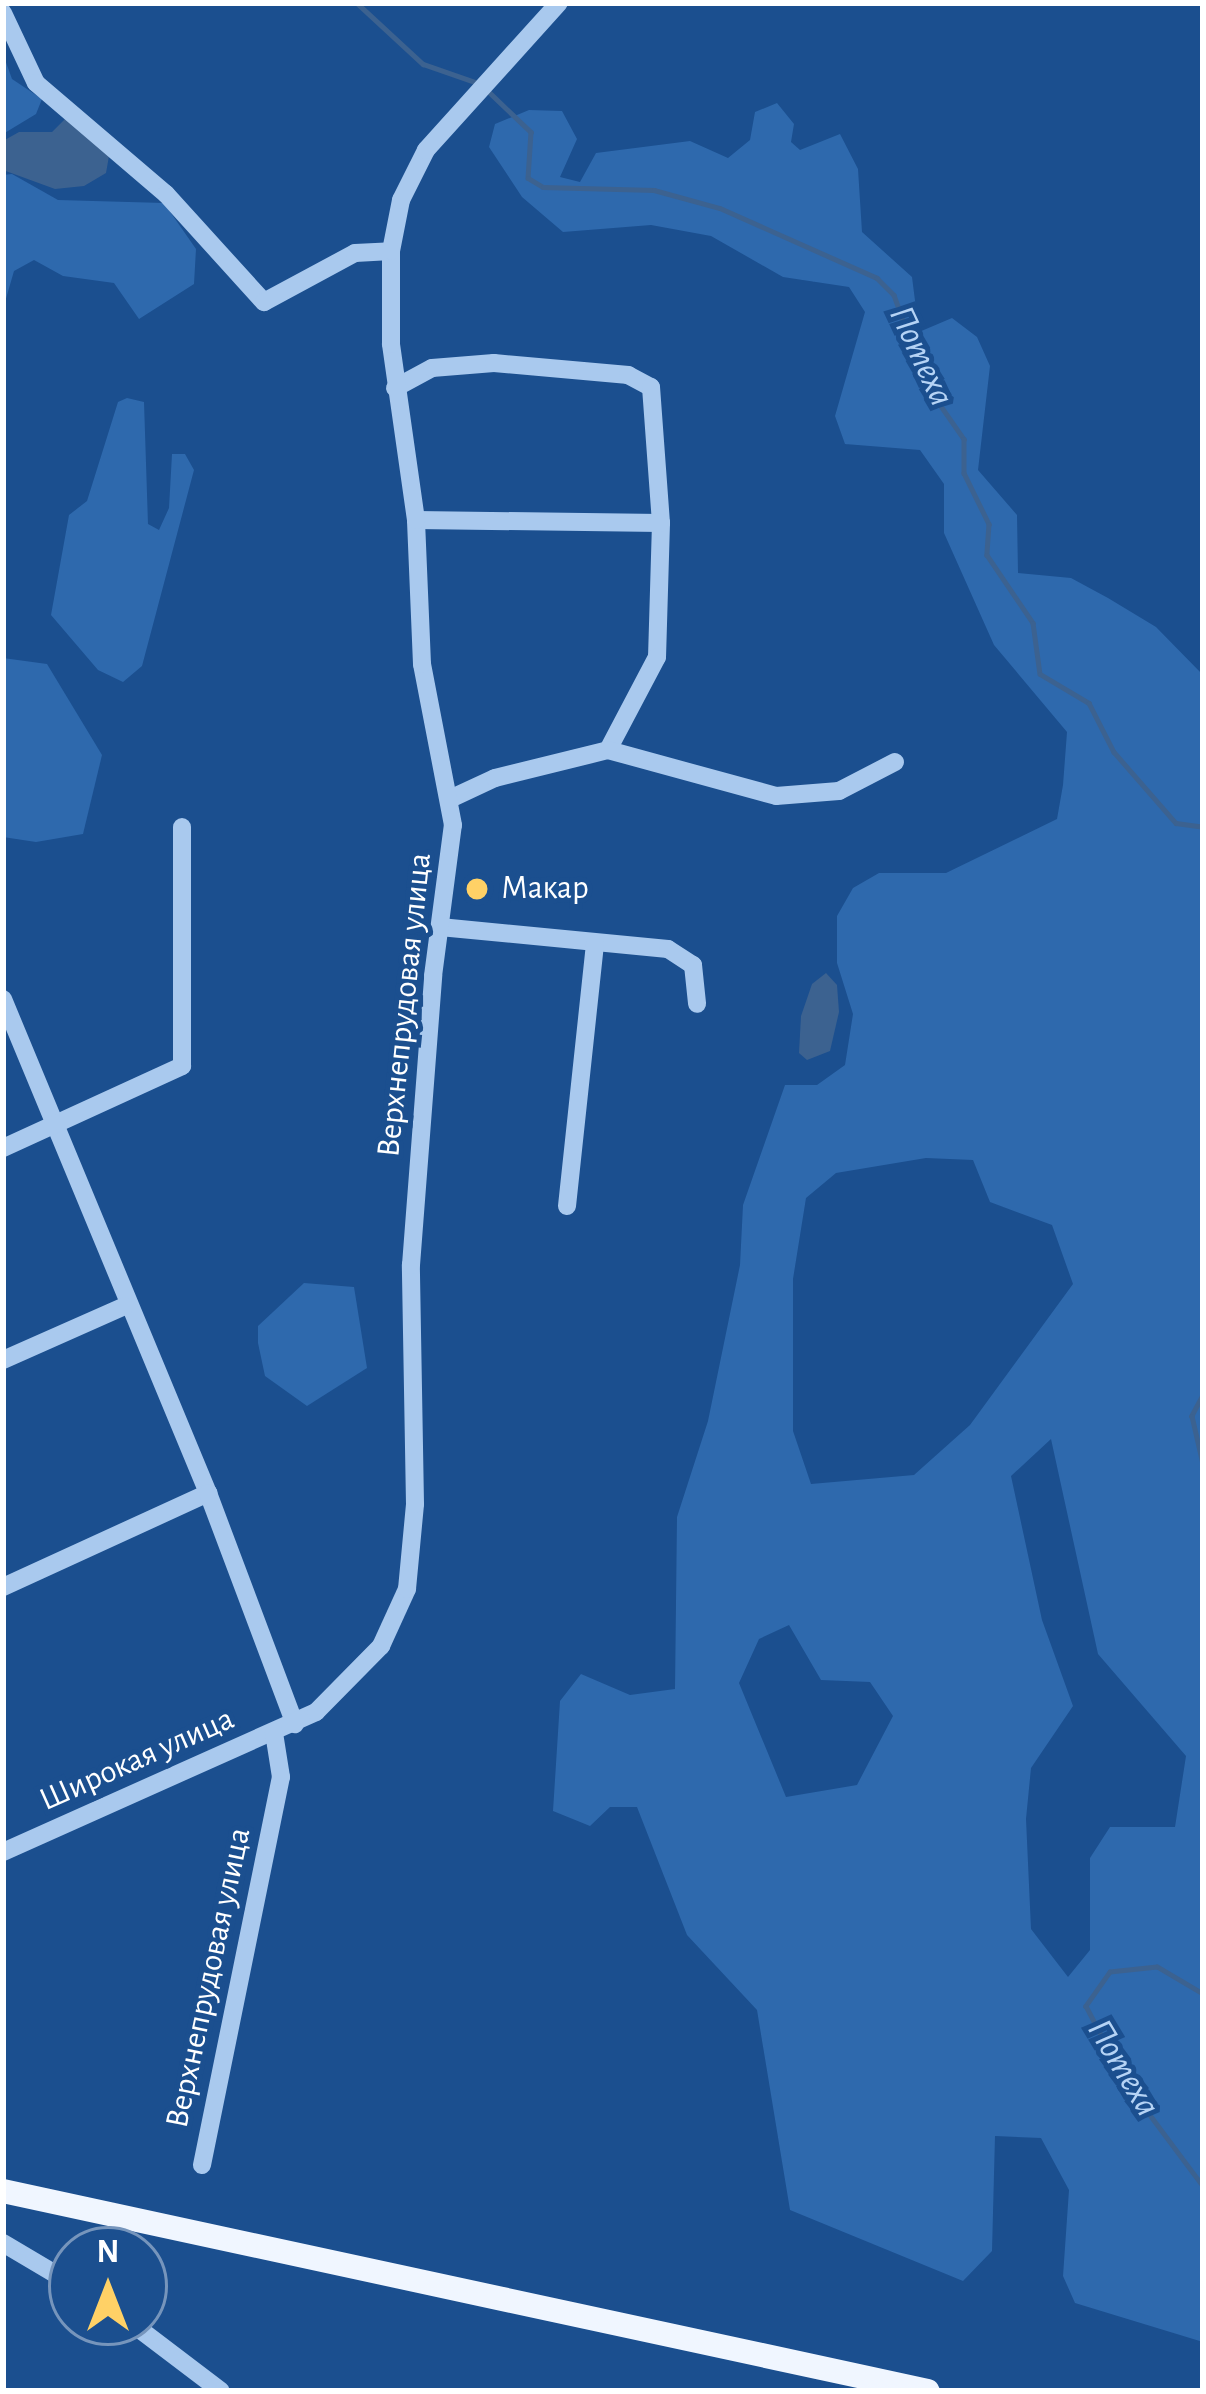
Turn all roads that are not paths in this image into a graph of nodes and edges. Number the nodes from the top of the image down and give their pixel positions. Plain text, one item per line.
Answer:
1 (559, 3) edge
2 (3, 13) edge
3 (391, 251) junction
4 (395, 388) junction
5 (416, 520) junction
6 (662, 523) junction
7 (608, 750) junction
8 (895, 762) dead end
9 (452, 798) junction
10 (182, 826) dead end
11 (440, 927) junction
12 (595, 944) junction
13 (3, 999) edge
14 (697, 1004) dead end
15 (53, 1129) junction
16 (3, 1148) edge
17 (567, 1206) dead end
18 (125, 1306) junction
19 (3, 1360) edge
20 (208, 1492) junction
21 (3, 1587) edge
22 (295, 1724) junction
23 (274, 1733) junction
24 (3, 1852) edge
25 (202, 2164) dead end
26 (3, 2191) edge
27 (3, 2243) edge
28 (48, 2270) edge
29 (161, 2346) edge
30 (220, 2391) edge
31 (928, 2391) edge

1 - 3 street, Верхнепрудовая улица
2 - 3 street
3 - 4 street, Верхнепрудовая улица
4 - 5 street, Верхнепрудовая улица
4 - 6 street
5 - 6 street
5 - 9 street, Верхнепрудовая улица
6 - 7 street
7 - 8 street
7 - 9 street
9 - 11 street, Верхнепрудовая улица
10 - 15 street
11 - 12 street
11 - 22 street, Верхнепрудовая улица
12 - 14 street
12 - 17 street
13 - 15 street
15 - 16 street
15 - 18 street
18 - 19 street
18 - 20 street
20 - 21 street
20 - 22 street
22 - 23 street, Широкая улица
23 - 24 street, Широкая улица
23 - 25 street, Верхнепрудовая улица
26 - 31 main road
27 - 28 street
29 - 30 street

